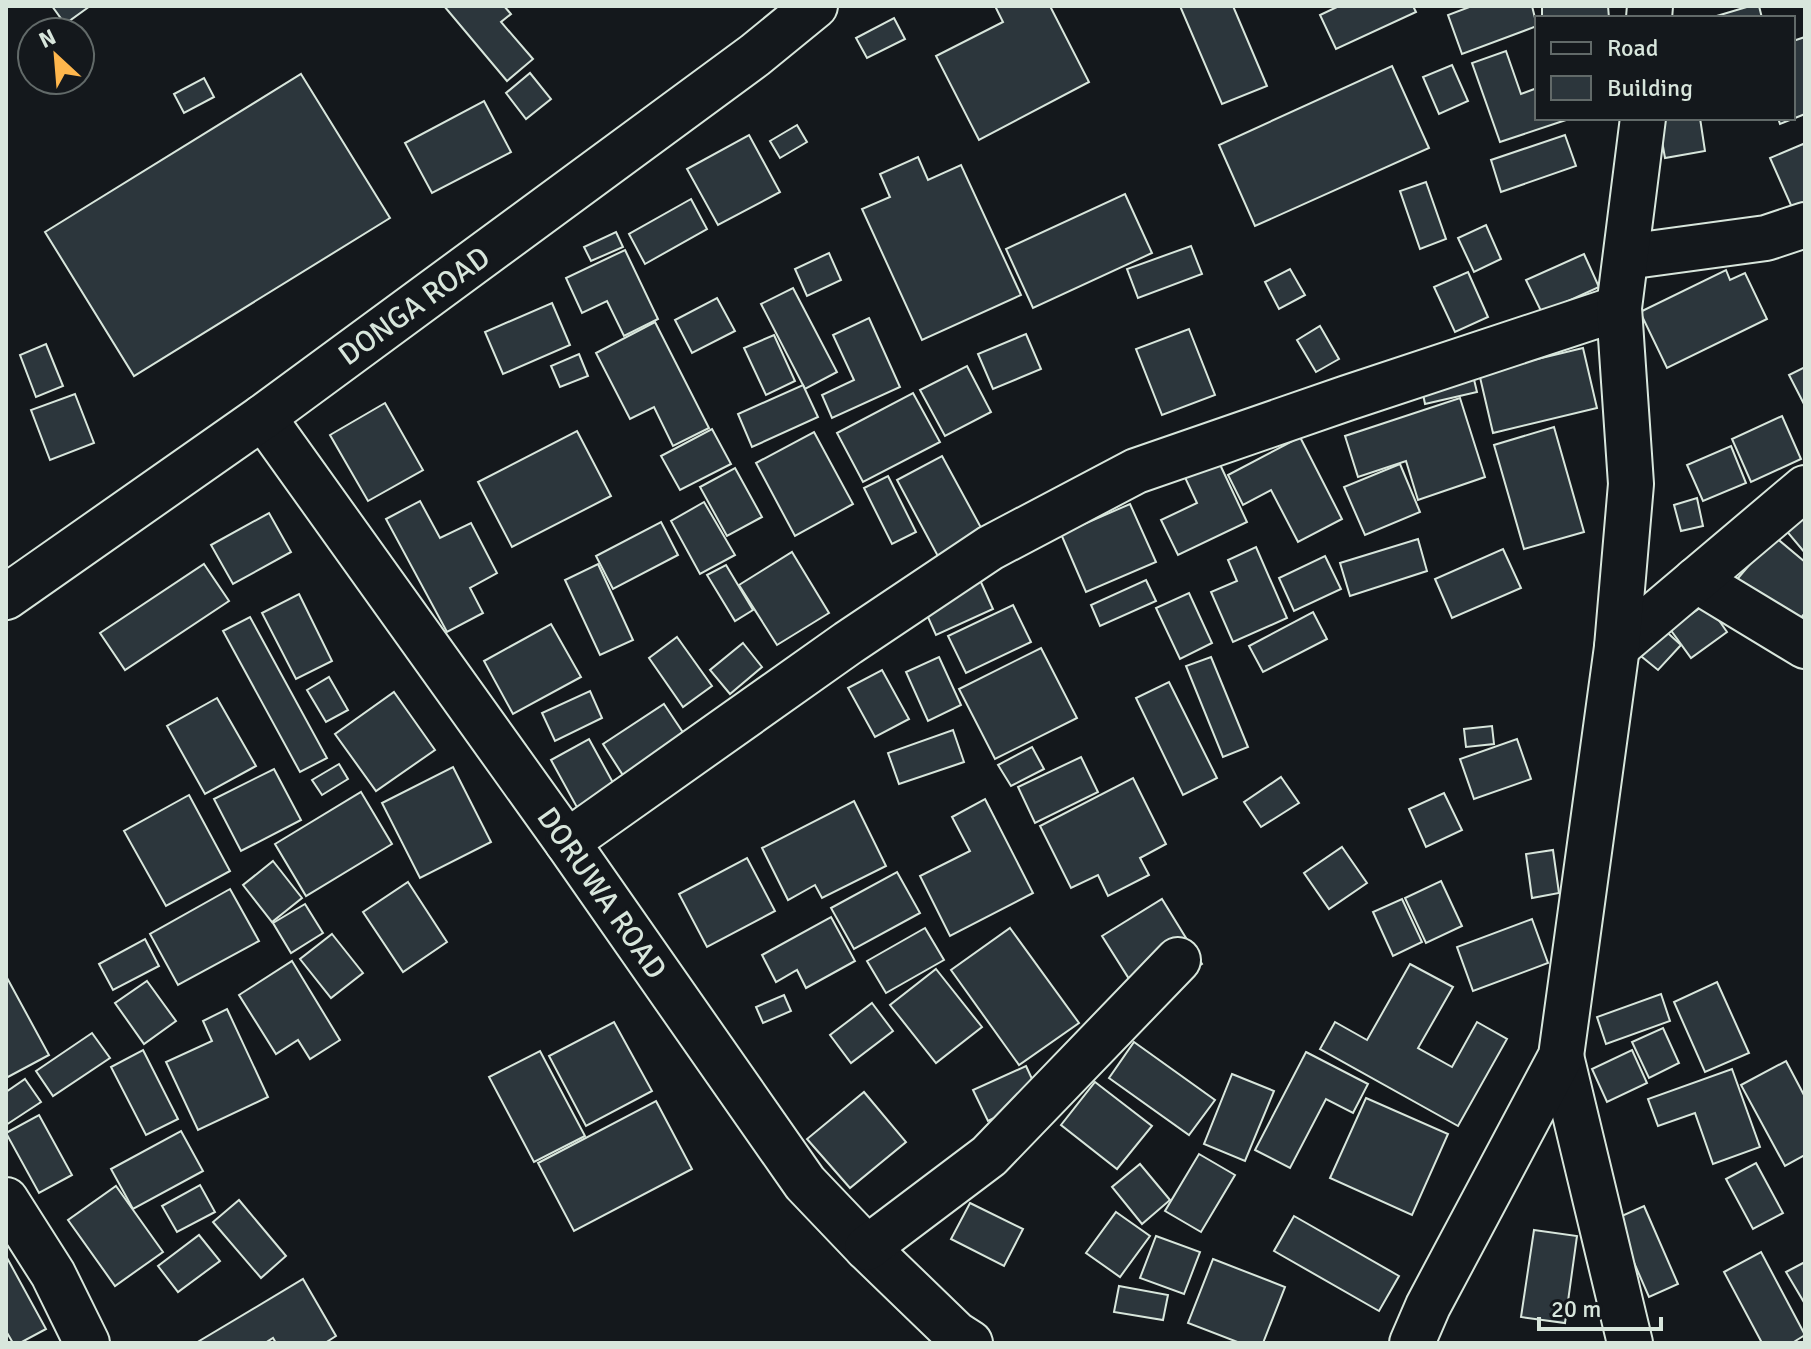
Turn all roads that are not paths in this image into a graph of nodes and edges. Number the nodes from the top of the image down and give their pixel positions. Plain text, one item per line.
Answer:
1 (815, 6) edge
2 (1643, 120) edge
3 (1805, 225) edge
4 (1626, 257) junction
5 (1619, 308) junction
6 (263, 417) junction
7 (1805, 488) edge
8 (1696, 580) junction
9 (6, 597) edge
10 (1805, 646) edge
11 (1617, 647) junction
12 (567, 842) junction
13 (1178, 960) dead end
14 (1561, 1056) junction
15 (6, 1200) edge
16 (867, 1248) junction
17 (87, 1343) edge
18 (970, 1343) edge
19 (1412, 1343) edge
20 (1630, 1343) edge

1 - 6 street, DONGA ROAD
2 - 4 street
3 - 4 street
4 - 5 street
5 - 11 street
5 - 12 street
6 - 9 street, DONGA ROAD
6 - 12 street, DORUWA ROAD
7 - 8 street
8 - 10 street
8 - 11 street
11 - 14 street
12 - 16 street, DORUWA ROAD
13 - 16 street
14 - 19 street
14 - 20 street
15 - 17 street
16 - 18 street, DORUWA ROAD

